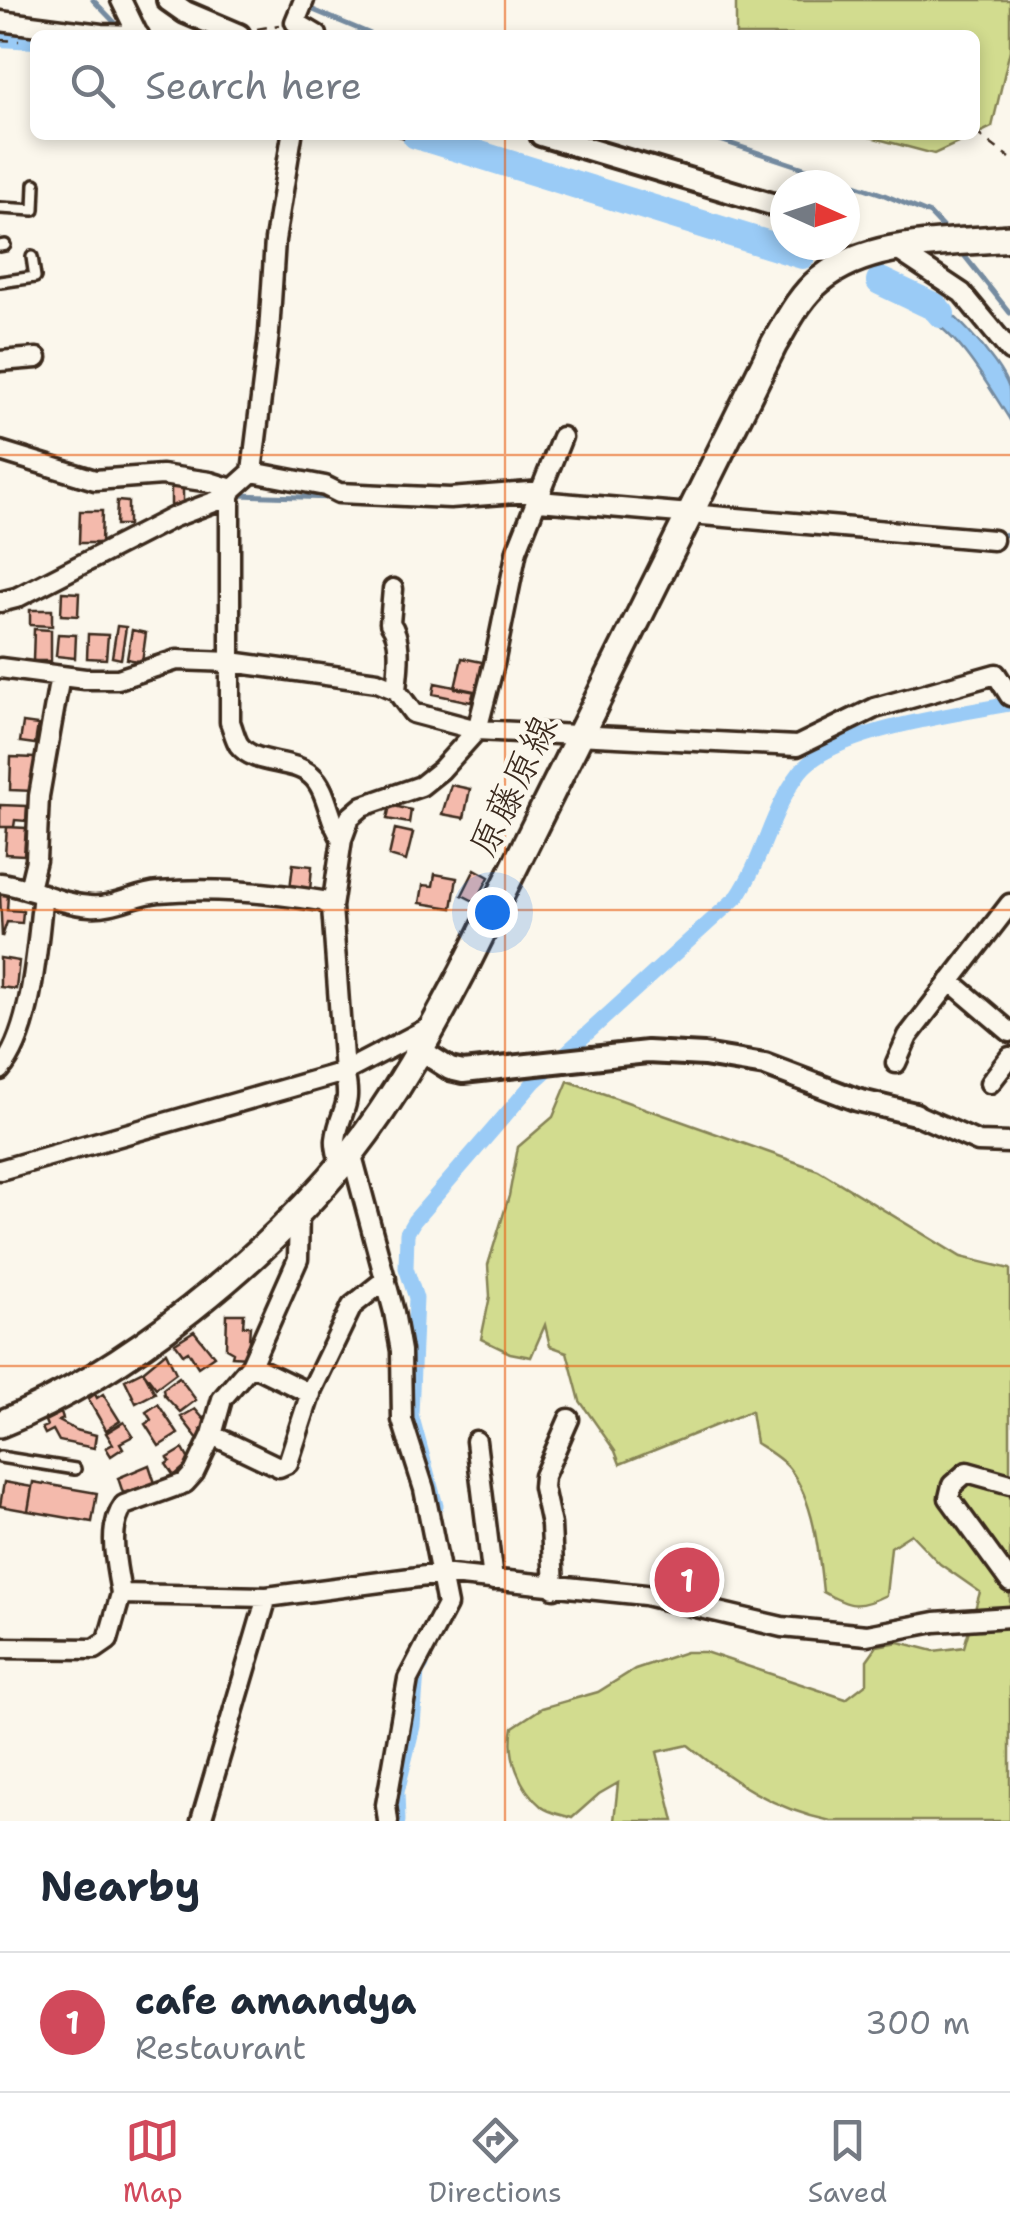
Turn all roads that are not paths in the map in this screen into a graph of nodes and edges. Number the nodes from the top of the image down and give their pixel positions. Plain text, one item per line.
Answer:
1 (121, 0) edge
2 (168, 0) edge
3 (304, 0) edge
4 (0, 21) edge
5 (80, 30) edge
6 (134, 30) edge
7 (227, 30) edge
8 (309, 30) edge
9 (291, 140) edge
10 (558, 140) edge
11 (35, 184) dead end
12 (770, 204) edge
13 (0, 208) edge
14 (1010, 238) edge
15 (896, 249) junction
16 (860, 251) edge
17 (32, 256) dead end
18 (842, 260) edge
19 (0, 282) edge
20 (1010, 350) edge
21 (36, 358) dead end
22 (0, 361) edge
23 (562, 437) dead end
24 (0, 450) edge
25 (252, 472) junction
26 (232, 492) junction
27 (540, 496) junction
28 (692, 514) junction
29 (993, 540) dead end
30 (392, 590) dead end
31 (0, 602) edge
32 (232, 662) junction
33 (0, 668) edge
34 (60, 676) junction
35 (396, 690) junction
36 (1010, 696) edge
37 (477, 730) junction
38 (580, 734) junction
39 (342, 839) junction
40 (0, 883) edge
41 (36, 892) junction
42 (1010, 904) edge
43 (332, 907) junction
44 (950, 981) junction
45 (435, 1025) junction
46 (1010, 1032) edge
47 (420, 1050) junction
48 (1010, 1056) edge
49 (896, 1063) dead end
50 (0, 1070) edge
51 (344, 1072) junction
52 (990, 1083) dead end
53 (915, 1114) joint
54 (1010, 1143) edge
55 (346, 1158) junction
56 (0, 1170) edge
57 (298, 1210) junction
58 (386, 1279) junction
59 (251, 1365) junction
60 (311, 1394) junction
61 (569, 1419) dead end
62 (0, 1424) edge
63 (212, 1435) junction
64 (476, 1441) dead end
65 (0, 1456) edge
66 (75, 1469) dead end
67 (1010, 1484) edge
68 (441, 1574) junction
69 (493, 1580) junction
70 (1010, 1582) edge
71 (554, 1588) junction
72 (121, 1594) junction
73 (268, 1597) junction
74 (1010, 1618) edge
75 (0, 1648) edge
76 (201, 1821) edge
77 (388, 1821) edge

1 - 6 street
2 - 7 street
3 - 8 street
4 - 5 street
9 - 25 street
10 - 12 street
11 - 13 lane
14 - 15 main road, 原藤原線
15 - 16 main road, 原藤原線
15 - 20 street
17 - 19 lane
18 - 28 main road, 原藤原線
21 - 22 street
23 - 27 street
24 - 26 street
25 - 26 street
25 - 27 street
26 - 31 street
26 - 32 street
27 - 28 street
27 - 37 street
28 - 29 street
28 - 38 main road, 原藤原線
30 - 35 street
32 - 34 street
32 - 35 street
32 - 39 street
33 - 34 street
34 - 41 street
35 - 37 street
36 - 38 street
37 - 38 street
37 - 39 street
38 - 45 main road, 原藤原線
39 - 43 street
40 - 41 street
41 - 43 street
41 - 50 street
42 - 44 street
43 - 51 street
44 - 46 street
44 - 49 street
45 - 47 main road, 原藤原線
45 - 51 street
47 - 53 street
47 - 55 main road, 原藤原線
48 - 52 street
51 - 55 street
51 - 56 street
53 - 54 street
55 - 57 main road, 原藤原線
55 - 58 street
57 - 59 street
57 - 62 main road, 原藤原線
58 - 60 street
58 - 68 street
59 - 60 street
59 - 63 street
60 - 63 street
61 - 71 street
63 - 72 street
64 - 69 street
65 - 66 lane
67 - 70 street
68 - 69 street
68 - 73 street
68 - 77 street
69 - 71 street
71 - 74 street
72 - 73 street
72 - 75 street
73 - 76 street

